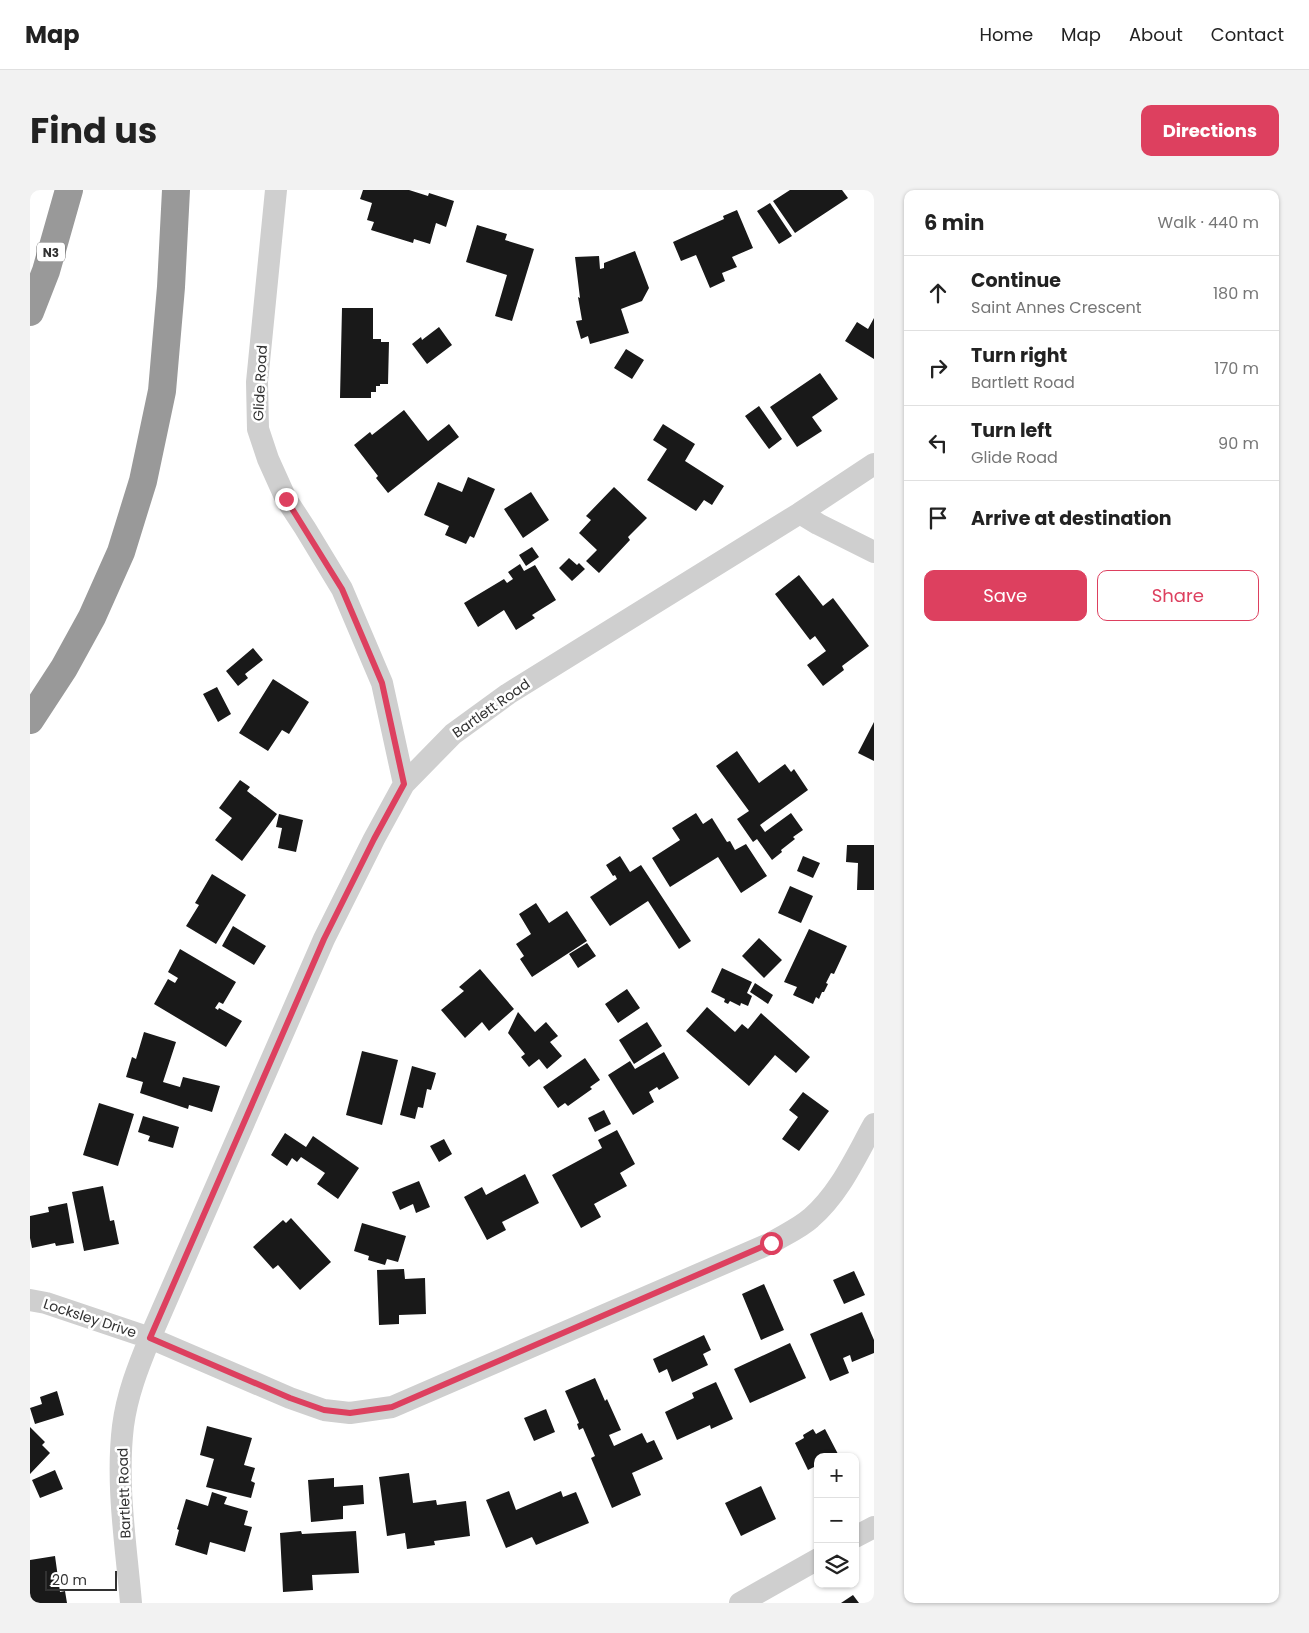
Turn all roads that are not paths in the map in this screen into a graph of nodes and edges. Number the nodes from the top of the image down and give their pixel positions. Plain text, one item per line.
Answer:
1 (69, 190) edge
2 (176, 190) edge
3 (276, 190) edge
4 (30, 312) edge
5 (874, 464) edge
6 (800, 513) junction
7 (874, 552) edge
8 (30, 720) edge
9 (404, 784) junction
10 (874, 1124) edge
11 (30, 1300) edge
12 (150, 1338) junction
13 (874, 1527) edge
14 (859, 1535) edge
15 (814, 1561) edge
16 (131, 1603) edge
17 (740, 1603) edge

1 - 4 highway, N3
2 - 8 highway
3 - 9 street, Glide Road
5 - 6 street, Bartlett Road
6 - 7 street
6 - 9 street, Bartlett Road
9 - 12 street, Bartlett Road
10 - 12 street, Locksley Drive
11 - 12 street, Locksley Drive
12 - 16 street, Bartlett Road
13 - 14 street
15 - 17 street

